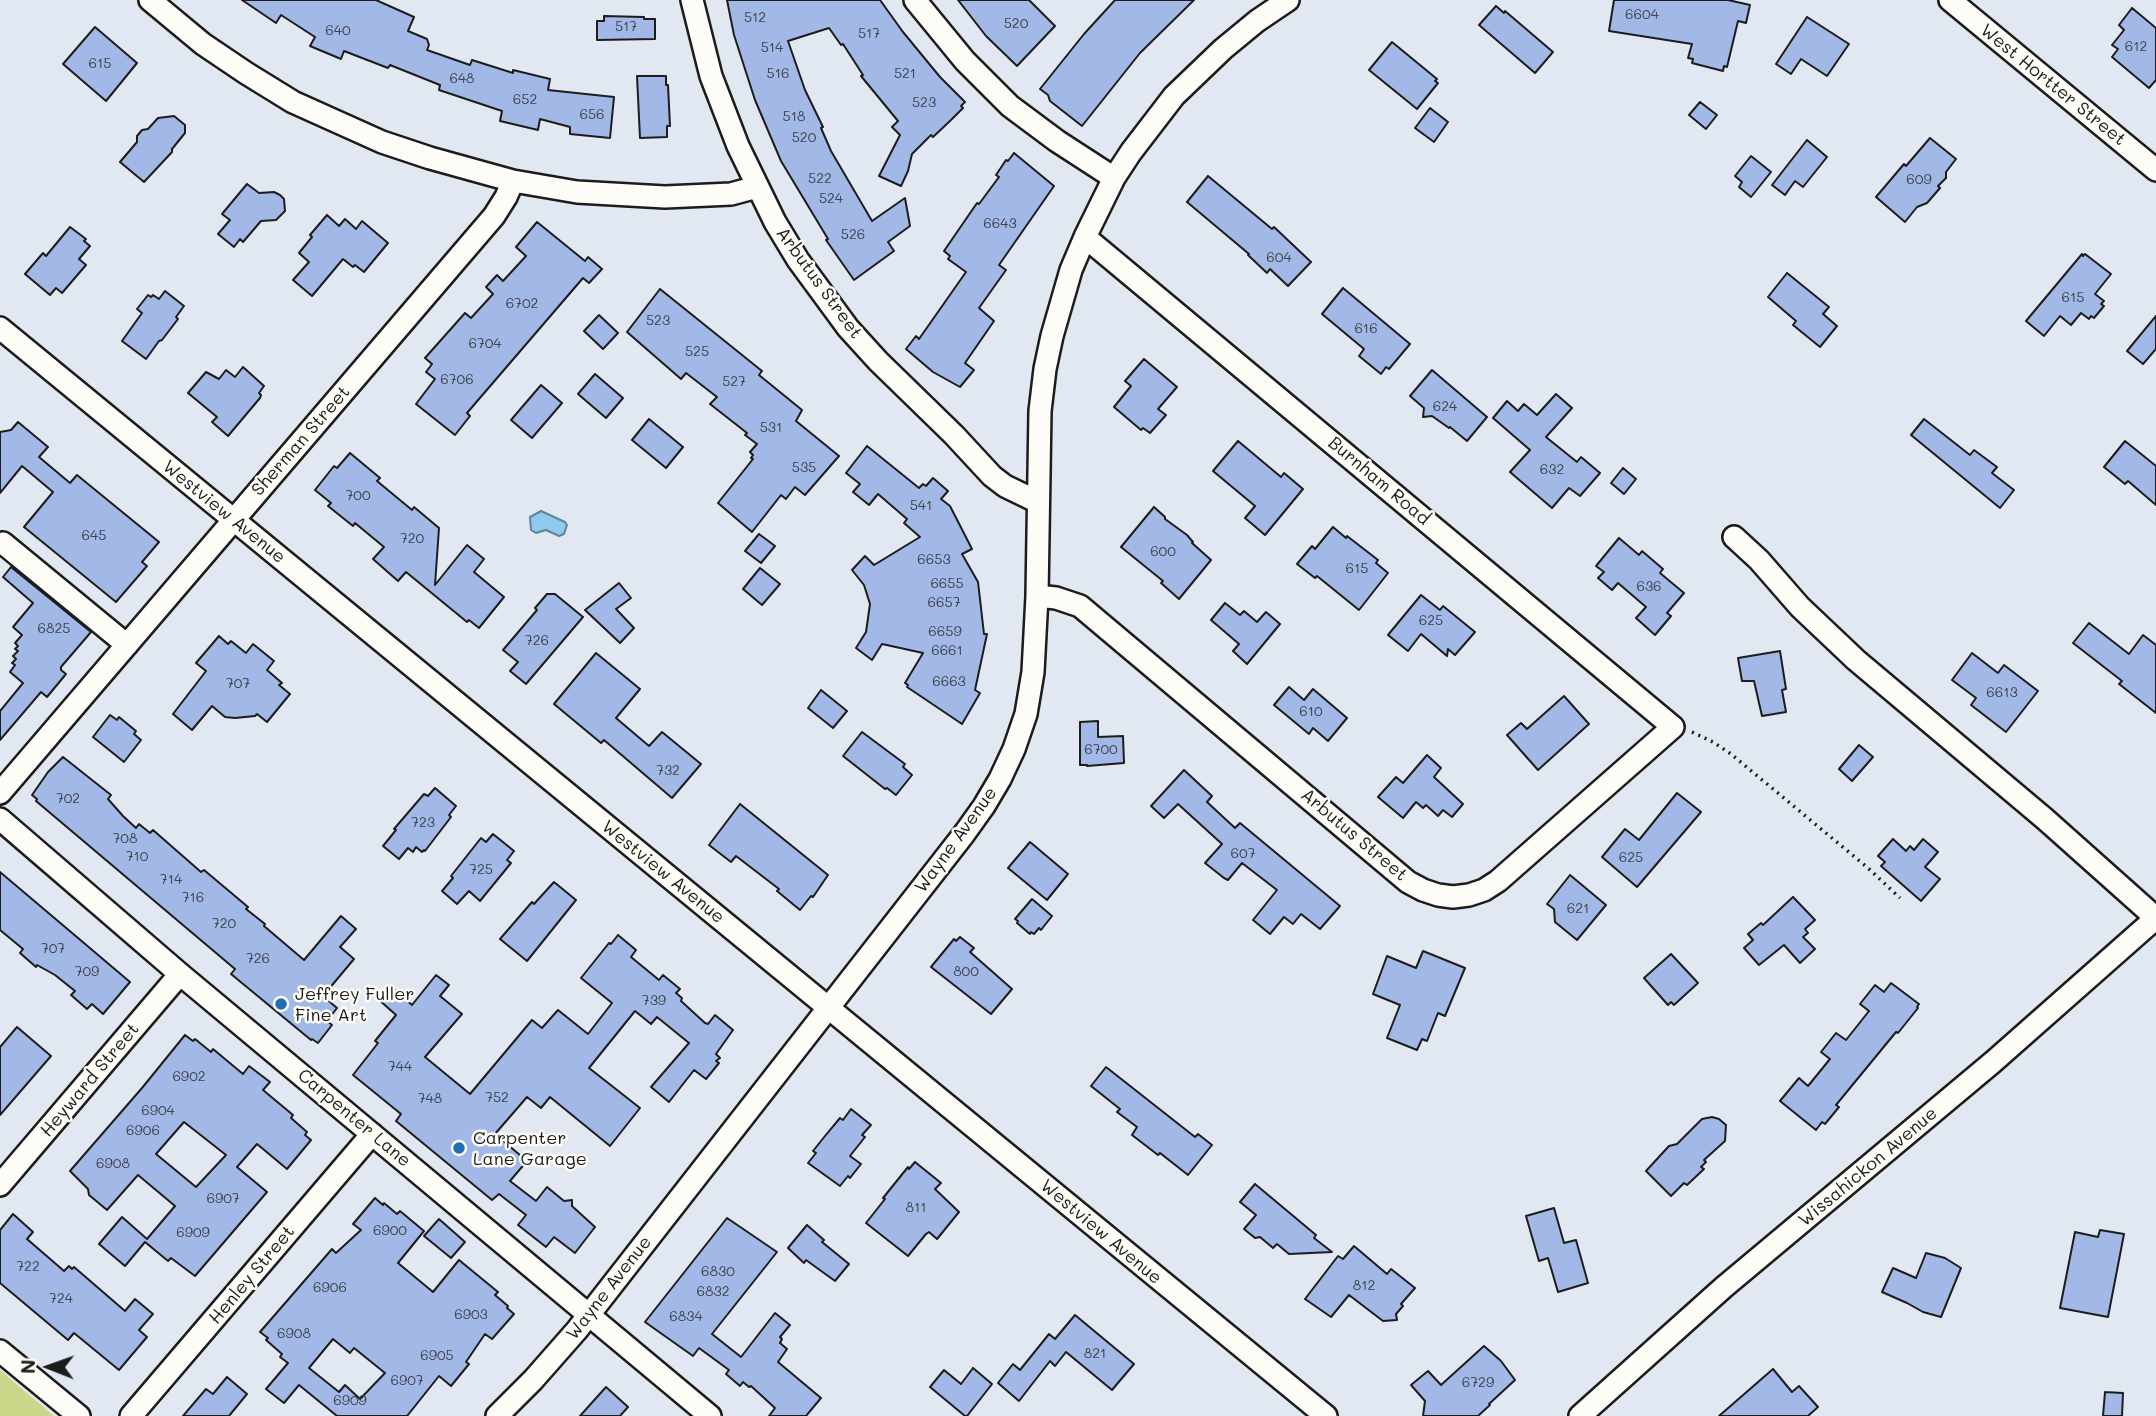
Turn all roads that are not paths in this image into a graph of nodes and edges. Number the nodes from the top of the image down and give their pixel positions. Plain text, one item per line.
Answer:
1 (149, 0) edge
2 (692, 0) edge
3 (915, 0) edge
4 (1287, 0) edge
5 (1950, 0) edge
6 (2156, 170) edge
7 (1114, 178) junction
8 (513, 181) junction
9 (757, 187) junction
10 (1085, 237) junction
11 (0, 328) edge
12 (1038, 502) junction
13 (233, 520) junction
14 (1734, 537) dead end
15 (3, 543) dead end
16 (1037, 596) junction
17 (127, 645) junction
18 (1673, 727) joint
19 (0, 793) edge
20 (0, 819) edge
21 (2156, 918) edge
22 (180, 974) junction
23 (828, 1007) junction
24 (372, 1134) junction
25 (0, 1185) edge
26 (589, 1315) junction
27 (0, 1351) edge
28 (79, 1416) edge
29 (131, 1416) edge
30 (497, 1416) edge
31 (710, 1416) edge
32 (1326, 1416) edge
33 (1580, 1416) edge

1 - 8 street
2 - 9 street, Arbutus Street
3 - 7 street
4 - 7 street, Wayne Avenue
5 - 6 street, West Hortter Street
7 - 10 street, Wayne Avenue
8 - 9 street
8 - 13 street, Sherman Street
9 - 12 street, Arbutus Street
10 - 12 street, Wayne Avenue
10 - 18 street, Burnham Road
11 - 13 street, Westview Avenue
12 - 16 street, Wayne Avenue
13 - 17 street, Sherman Street
13 - 23 street, Westview Avenue
14 - 21 street
15 - 17 street
16 - 18 street, Arbutus Street
16 - 23 street, Wayne Avenue
17 - 19 street, Sherman Street
20 - 22 street, Carpenter Lane
21 - 33 street, Wissahickon Avenue
22 - 24 street, Carpenter Lane
22 - 25 street, Heyward Street
23 - 26 street, Wayne Avenue
23 - 32 street, Westview Avenue
24 - 26 street, Carpenter Lane
24 - 29 street, Henley Street
26 - 30 street, Wayne Avenue
26 - 31 street, Carpenter Lane
27 - 28 street

